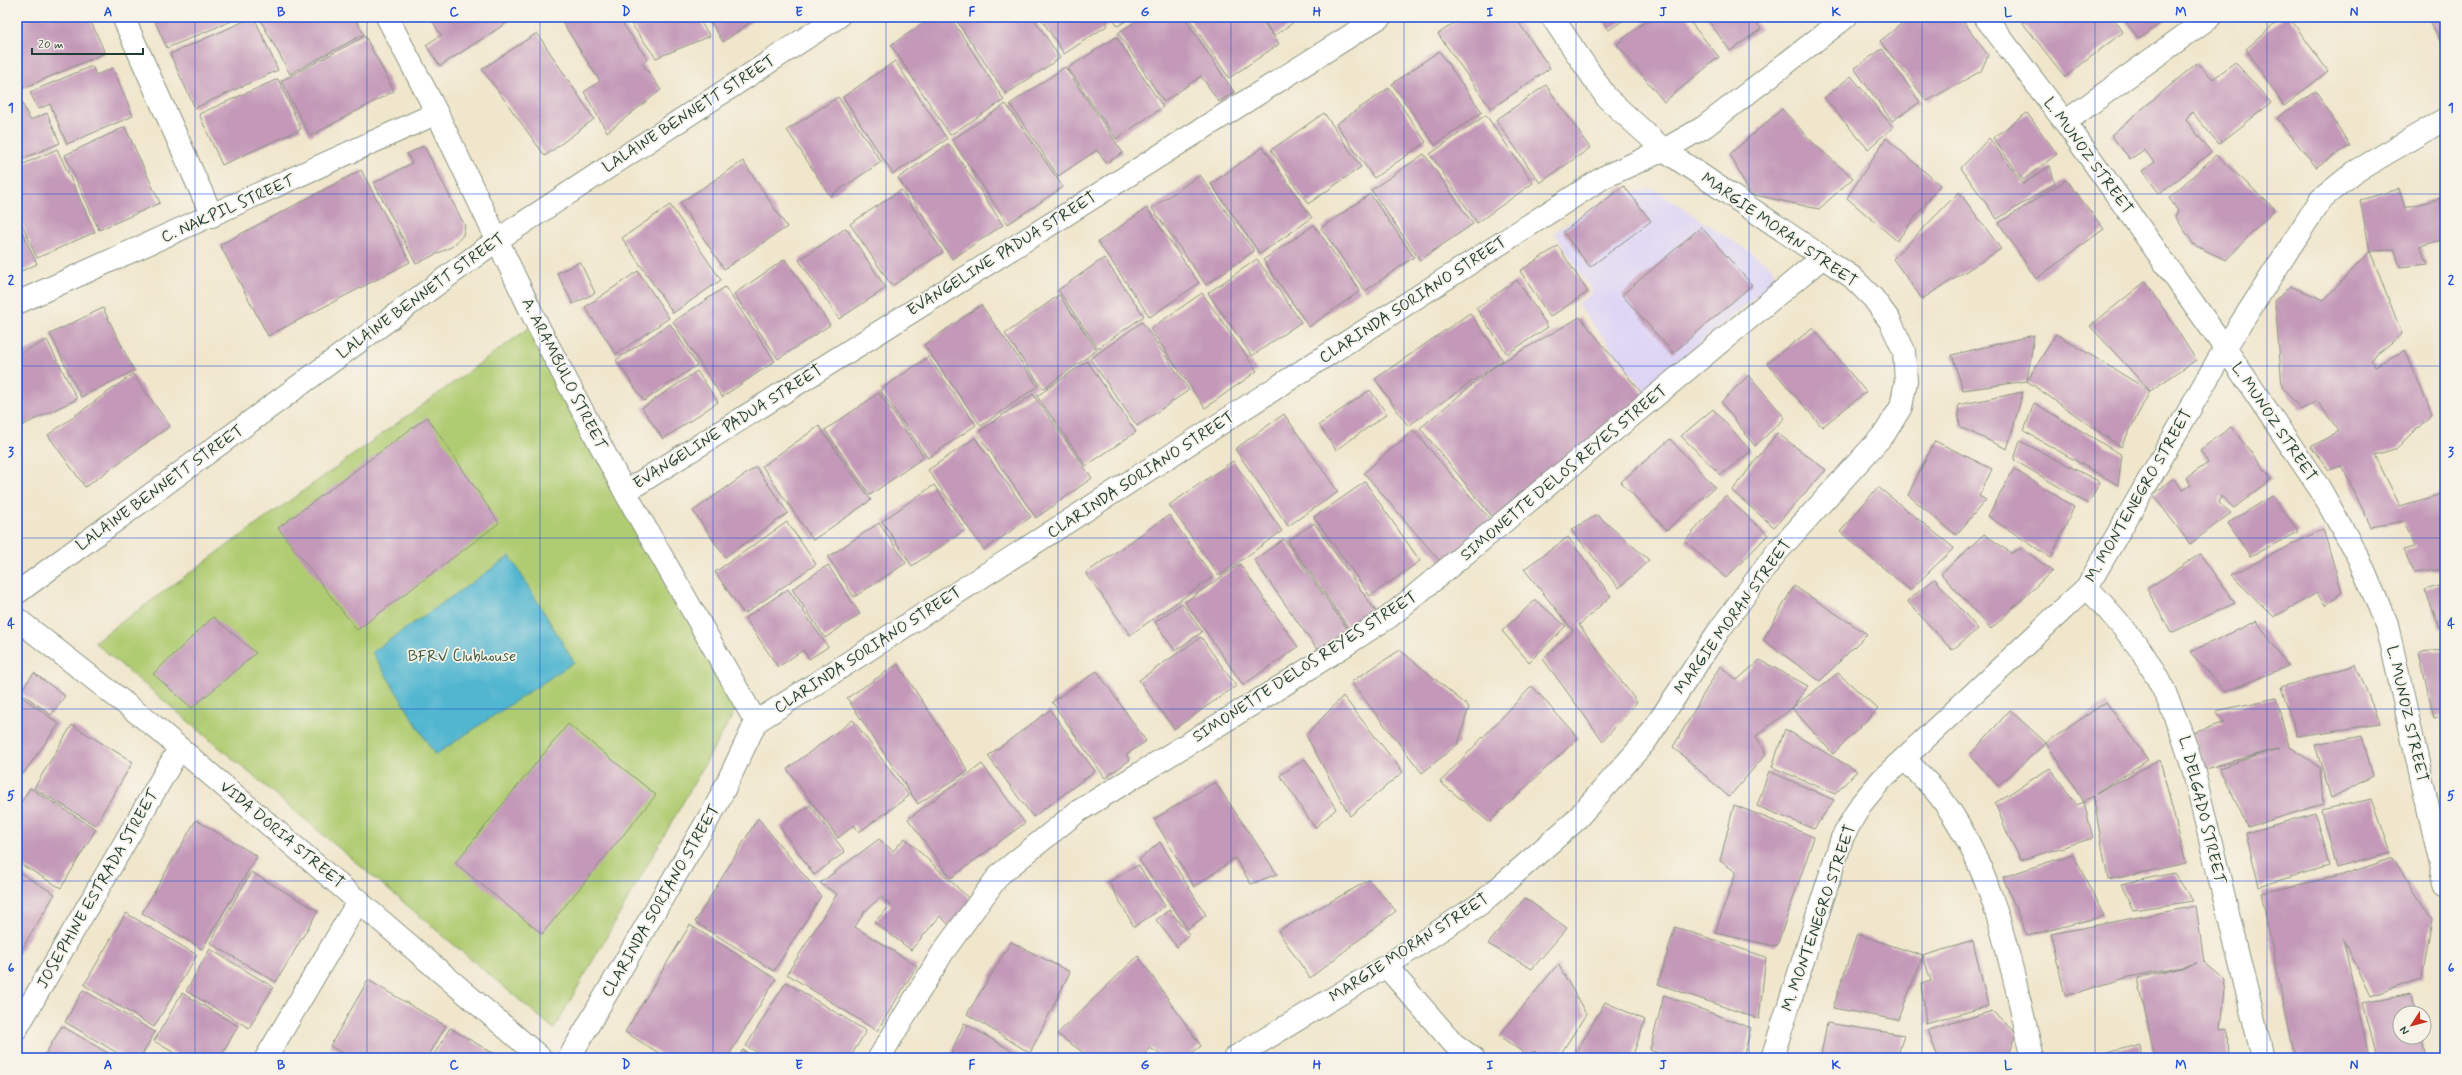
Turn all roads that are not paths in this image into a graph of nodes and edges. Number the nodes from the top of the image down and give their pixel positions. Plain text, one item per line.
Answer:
1 (123, 17) edge
2 (387, 17) edge
3 (838, 17) edge
4 (1380, 17) edge
5 (1552, 17) edge
6 (1846, 17) edge
7 (1985, 17) edge
8 (2210, 17) edge
9 (437, 113) junction
10 (2445, 119) edge
11 (2065, 122) junction
12 (1664, 150) junction
13 (212, 216) junction
14 (497, 240) junction
15 (1823, 257) junction
16 (17, 303) edge
17 (2225, 348) junction
18 (625, 492) junction
19 (2087, 586) junction
20 (17, 593) edge
21 (17, 619) edge
22 (756, 722) junction
23 (179, 749) junction
24 (1905, 759) junction
25 (2445, 883) edge
26 (359, 900) junction
27 (1386, 966) junction
28 (17, 1028) edge
29 (266, 1058) edge
30 (541, 1058) edge
31 (569, 1058) edge
32 (879, 1058) edge
33 (1234, 1058) edge
34 (1473, 1058) edge
35 (1772, 1058) edge
36 (2033, 1058) edge
37 (2263, 1058) edge

1 - 13 street
2 - 9 street, A. ARAMBULO STREET
3 - 14 street, LALAINE BENNETT STREET
4 - 18 street, EVANGELINE PADUA STREET
5 - 12 street, MARGIE MORAN STREET
6 - 12 street, CLARINDA SORIANO STREET
7 - 11 street, L. MUNOZ STREET
8 - 11 street
9 - 13 street, C. NAKPIL STREET
9 - 14 street, A. ARAMBULO STREET
10 - 17 street, M. MONTENEGRO STREET
11 - 17 street, L. MUNOZ STREET
12 - 15 street, MARGIE MORAN STREET
12 - 22 street, CLARINDA SORIANO STREET
13 - 16 street, C. NAKPIL STREET
14 - 18 street, A. ARAMBULO STREET
14 - 20 street, LALAINE BENNETT STREET
15 - 27 street, MARGIE MORAN STREET
15 - 32 street, SIMONETTE DELOS REYES STREET
17 - 19 street, M. MONTENEGRO STREET
17 - 25 street, L. MUNOZ STREET
18 - 22 street, A. ARAMBULO STREET
19 - 24 street, M. MONTENEGRO STREET
19 - 37 street, L. DELGADO STREET
21 - 23 street, VIDA DORIA STREET
22 - 31 street, CLARINDA SORIANO STREET
23 - 26 street, VIDA DORIA STREET
23 - 28 street, JOSEPHINE ESTRADA STREET
24 - 35 street, M. MONTENEGRO STREET
24 - 36 street
26 - 29 street
26 - 30 street, VIDA DORIA STREET
27 - 33 street, MARGIE MORAN STREET
27 - 34 street

